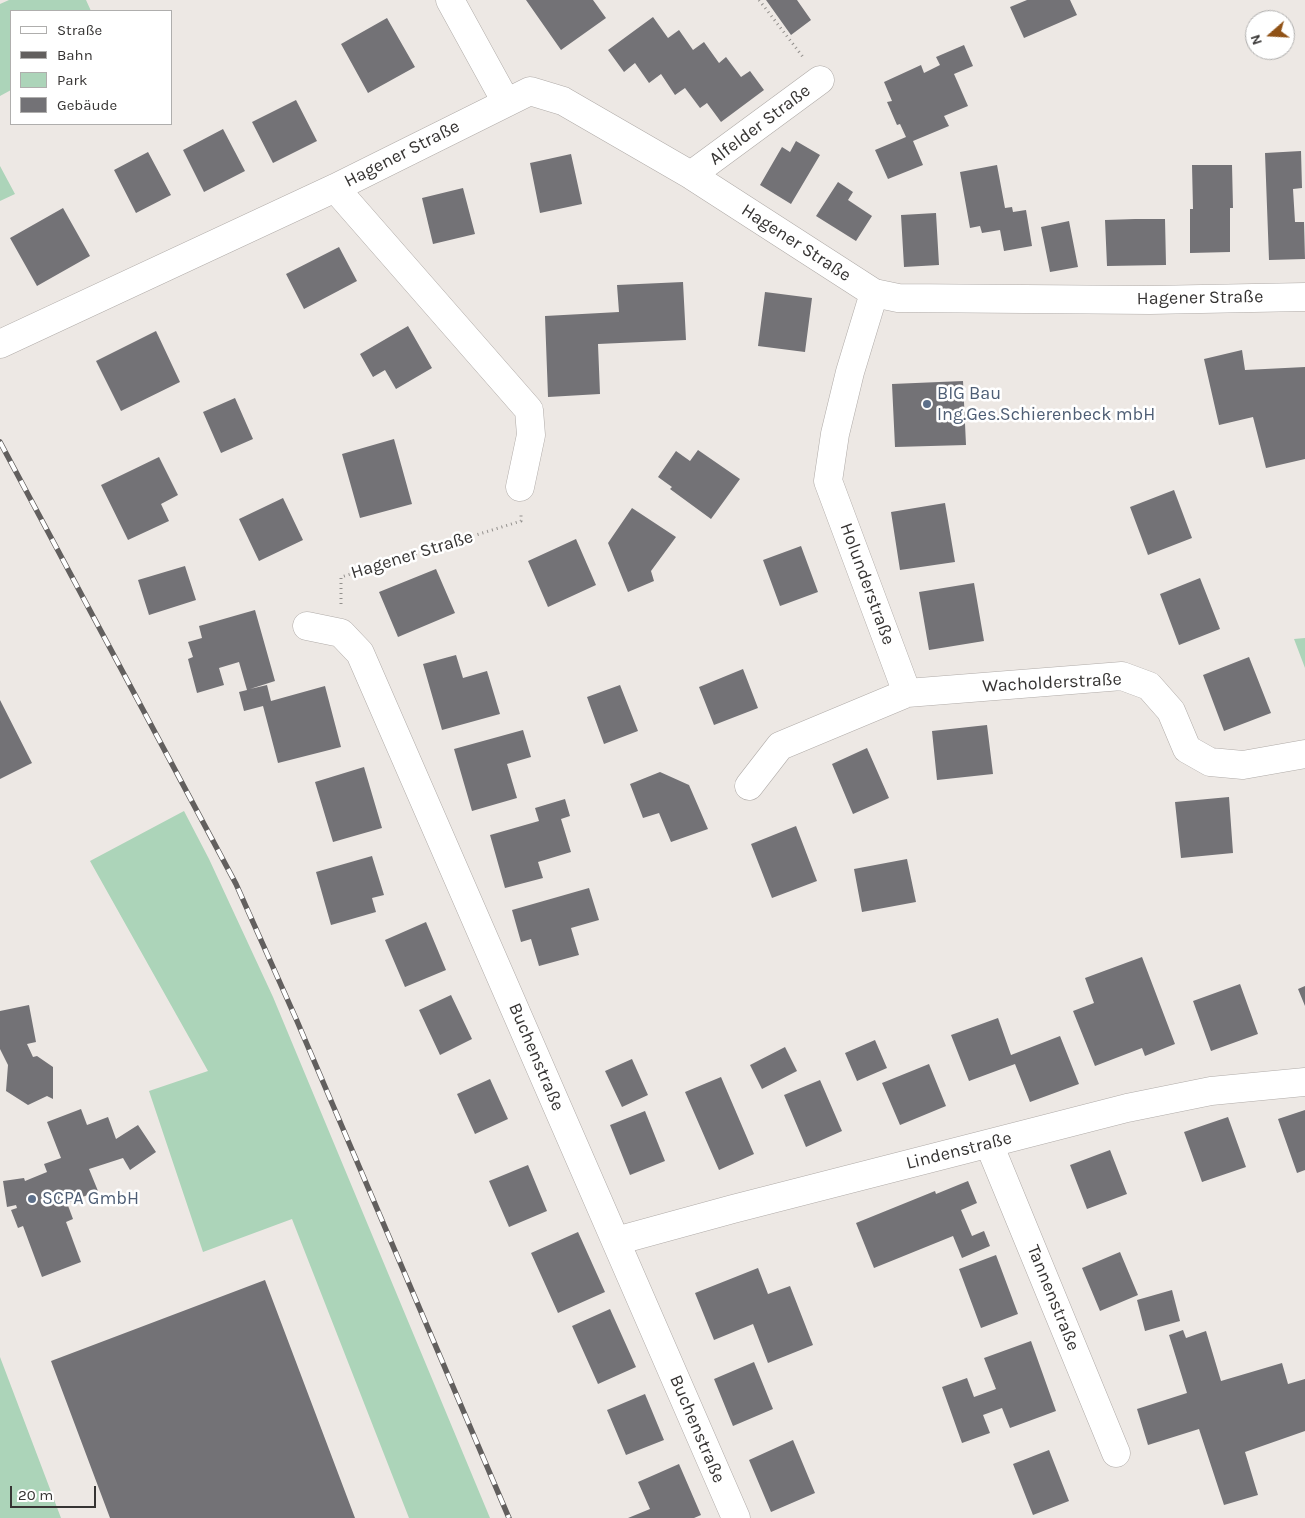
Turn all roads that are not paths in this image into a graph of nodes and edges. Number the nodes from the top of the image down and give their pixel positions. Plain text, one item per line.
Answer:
1 (450, 0) edge
2 (820, 80) road end
3 (506, 102) junction
4 (692, 176) junction
5 (335, 188) junction
6 (874, 293) junction
7 (1305, 297) edge
8 (0, 344) edge
9 (520, 487) road end
10 (307, 626) dead end
11 (907, 693) junction
12 (1305, 754) edge
13 (749, 786) dead end
14 (1305, 1082) edge
15 (989, 1144) junction
16 (616, 1241) junction
17 (1116, 1453) dead end
18 (736, 1518) edge

1 - 3 street
2 - 4 street, Alfelder Straße
3 - 4 street, Hagener Straße
3 - 5 street, Hagener Straße
4 - 6 street, Hagener Straße
5 - 8 street, Hagener Straße
5 - 9 street, Hagener Straße
6 - 7 street, Hagener Straße
6 - 11 street, Holunderstraße
10 - 16 street, Buchenstraße
11 - 12 street, Wacholderstraße
11 - 13 street
14 - 15 street, Lindenstraße
15 - 16 street, Lindenstraße
15 - 17 street, Tannenstraße
16 - 18 street, Buchenstraße

